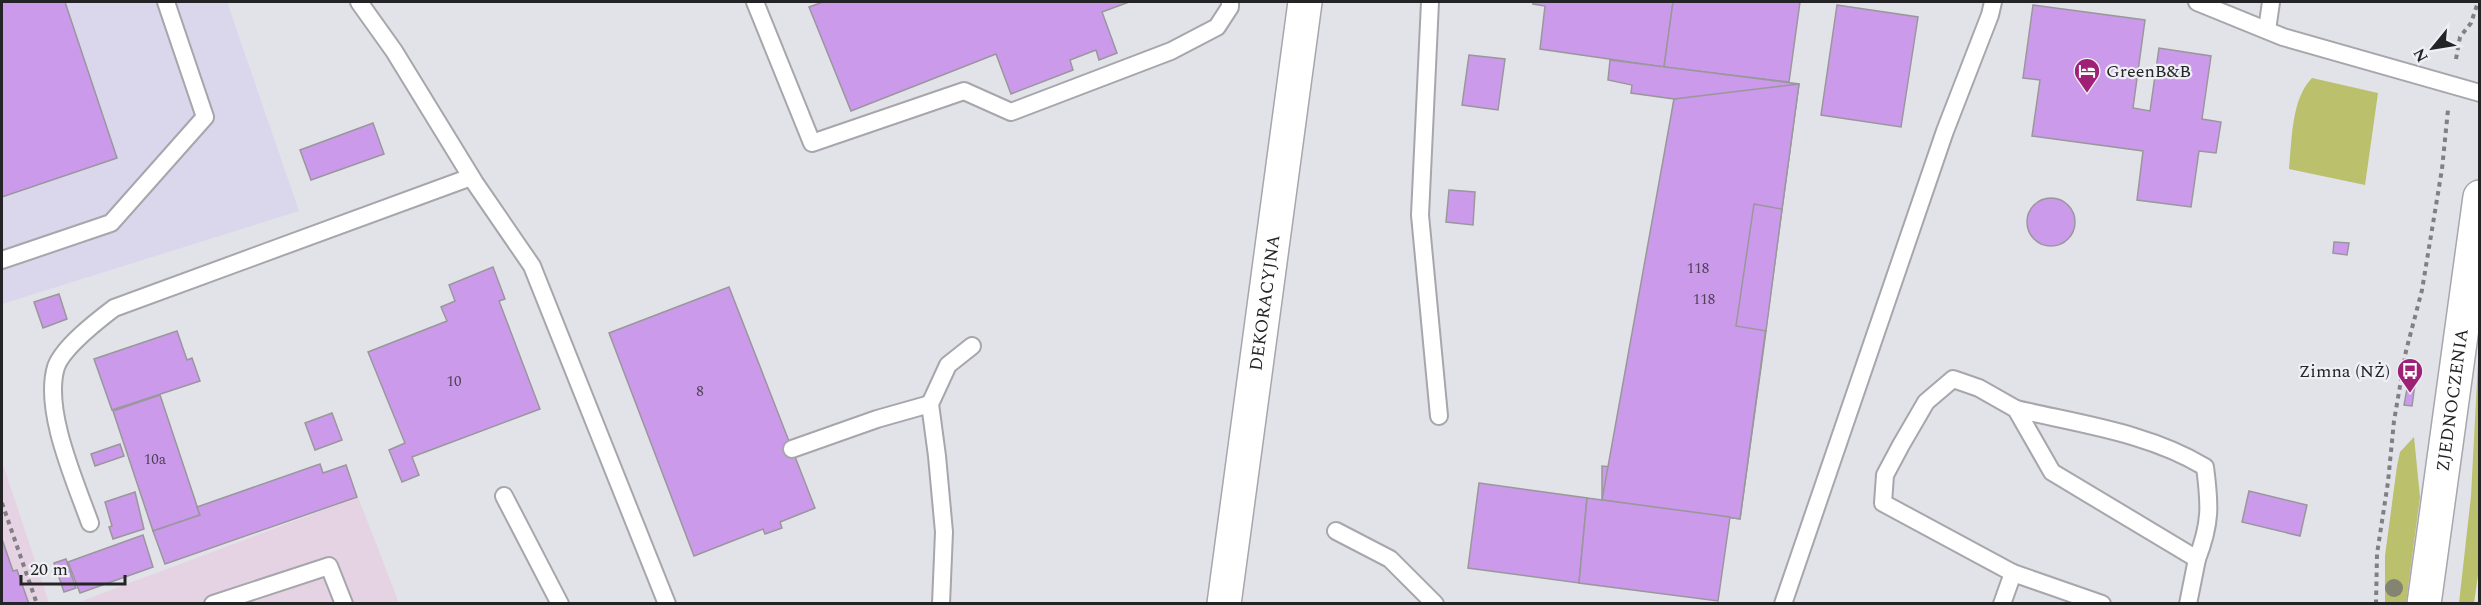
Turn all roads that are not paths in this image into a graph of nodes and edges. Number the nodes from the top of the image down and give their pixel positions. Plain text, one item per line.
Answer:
1 (166, 2) edge
2 (359, 2) edge
3 (755, 2) edge
4 (1230, 2) edge
5 (1305, 2) edge
6 (1430, 2) edge
7 (1993, 2) edge
8 (2197, 2) edge
9 (2271, 2) edge
10 (2267, 30) junction
11 (2480, 93) edge
12 (471, 177) junction
13 (2480, 197) edge
14 (2, 260) edge
15 (972, 346) dead end
16 (930, 404) junction
17 (2016, 409) junction
18 (1439, 416) dead end
19 (792, 449) dead end
20 (504, 496) dead end
21 (90, 522) dead end
22 (1335, 531) dead end
23 (2197, 559) junction
24 (2013, 573) junction
25 (213, 603) edge
26 (344, 603) edge
27 (560, 603) edge
28 (667, 603) edge
29 (940, 603) edge
30 (1224, 603) edge
31 (1436, 603) edge
32 (1783, 603) edge
33 (2002, 603) edge
34 (2102, 603) edge
35 (2188, 603) edge
36 (2424, 603) edge

1 - 14 lane
2 - 12 lane
3 - 4 lane
5 - 30 street, DEKORACYJNA
6 - 18 lane
7 - 32 lane
8 - 10 lane
9 - 10 lane
10 - 11 lane
12 - 21 lane
12 - 28 lane
13 - 36 street, ZJEDNOCZENIA
15 - 16 lane
16 - 19 lane
16 - 29 lane
17 - 23 lane
17 - 23 lane
17 - 24 lane
20 - 27 lane
22 - 31 lane
23 - 35 lane
24 - 33 lane
24 - 34 lane
25 - 26 lane

